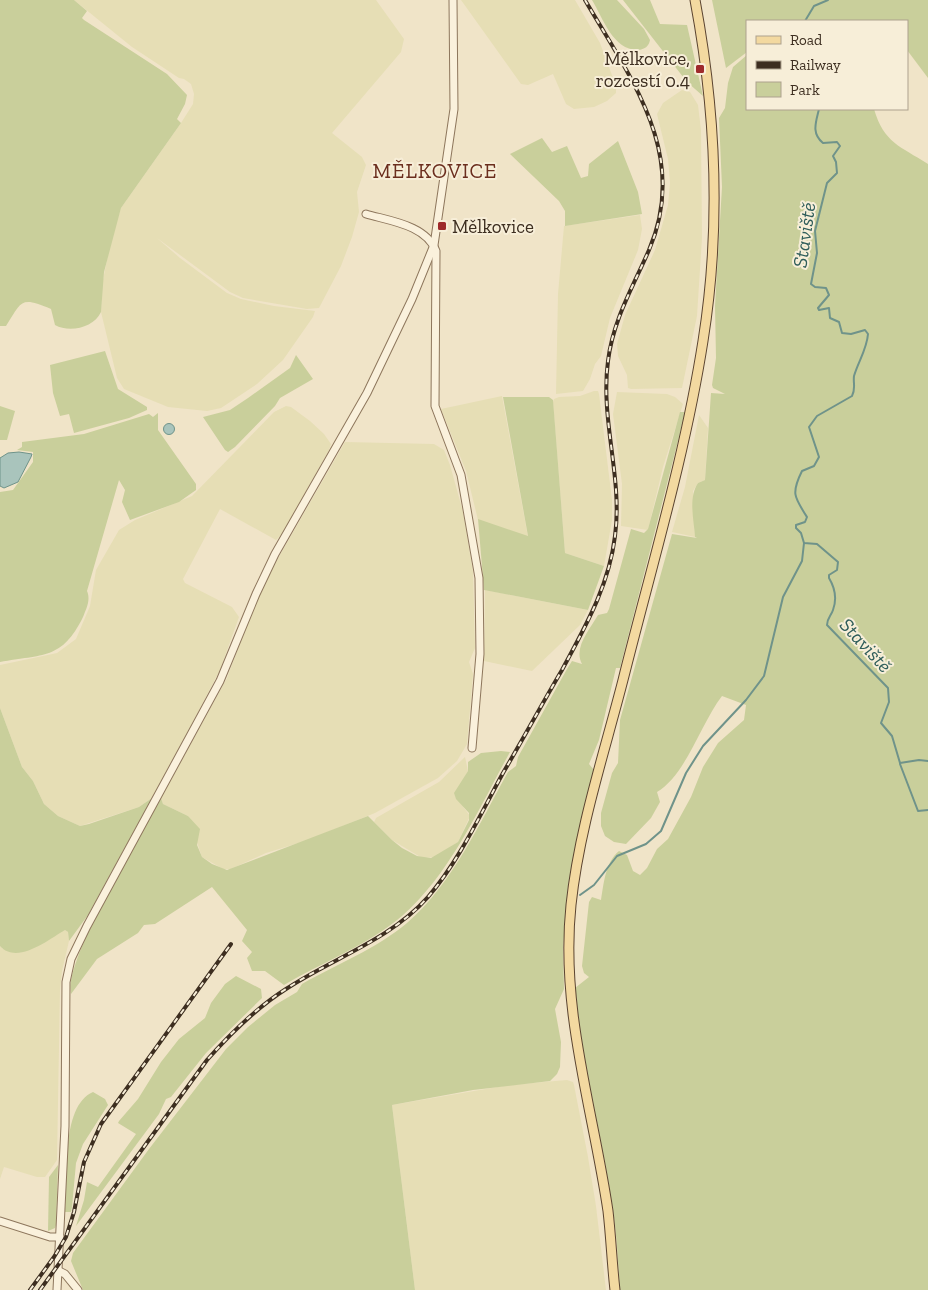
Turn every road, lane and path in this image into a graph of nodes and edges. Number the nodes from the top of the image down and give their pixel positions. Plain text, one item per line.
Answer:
1 (453, 0) edge
2 (695, 0) edge
3 (366, 214) dead end
4 (434, 245) junction
5 (472, 748) dead end
6 (0, 1221) edge
7 (60, 1237) junction
8 (59, 1271) junction
9 (57, 1290) edge
10 (78, 1290) edge
11 (615, 1290) edge

1 - 4 street
2 - 11 main road
3 - 4 street
4 - 5 street
4 - 7 street
6 - 7 street
7 - 8 street
8 - 9 street
8 - 10 street

